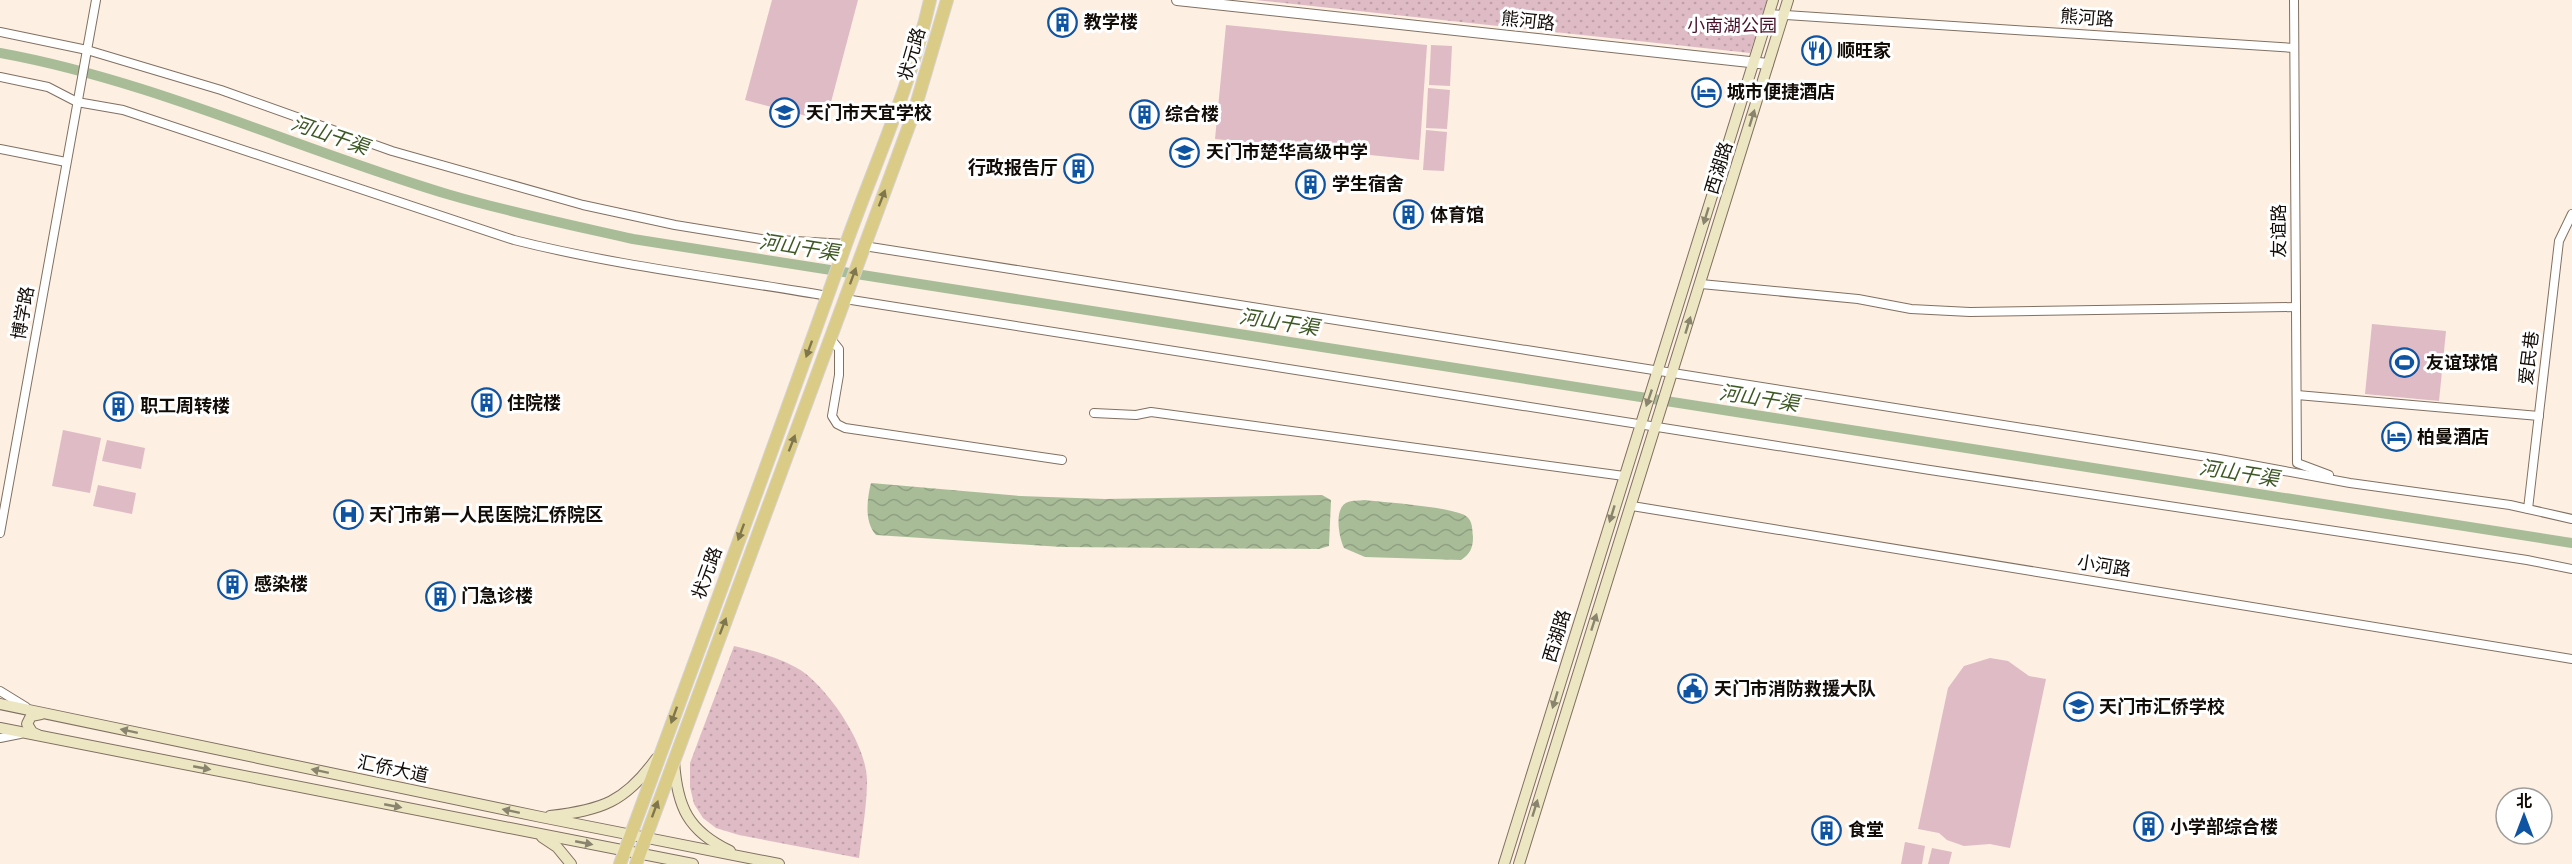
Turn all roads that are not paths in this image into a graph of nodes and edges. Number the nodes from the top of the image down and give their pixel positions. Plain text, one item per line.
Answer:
1 (96, 0) edge
2 (930, 0) edge
3 (947, 0) edge
4 (1177, 0) edge
5 (1773, 0) edge
6 (1788, 0) edge
7 (2294, 0) edge
8 (1769, 14) junction
9 (1784, 15) junction
10 (0, 32) edge
11 (2294, 48) junction
12 (86, 54) junction
13 (1754, 62) junction
14 (1768, 64) junction
15 (0, 77) edge
16 (78, 100) junction
17 (0, 149) edge
18 (66, 162) junction
19 (2572, 214) edge
20 (845, 247) junction
21 (862, 250) junction
22 (1701, 284) junction
23 (829, 295) junction
24 (845, 299) junction
25 (2296, 307) junction
26 (831, 339) junction
27 (1657, 375) junction
28 (1672, 378) junction
29 (2296, 395) junction
30 (1094, 412) dead end
31 (2539, 416) junction
32 (1641, 421) junction
33 (1656, 424) junction
34 (1062, 460) dead end
35 (1624, 476) junction
36 (2350, 483) junction
37 (1632, 506) junction
38 (2528, 509) junction
39 (2572, 519) edge
40 (0, 533) edge
41 (2572, 569) edge
42 (2572, 659) edge
43 (0, 691) edge
44 (0, 704) edge
45 (31, 710) junction
46 (50, 714) junction
47 (0, 728) edge
48 (27, 734) junction
49 (46, 737) junction
50 (0, 738) edge
51 (660, 754) junction
52 (674, 758) junction
53 (541, 817) junction
54 (537, 834) junction
55 (630, 835) junction
56 (645, 838) junction
57 (625, 850) junction
58 (744, 857) junction
59 (638, 859) edge
60 (571, 864) edge
61 (620, 864) edge
62 (693, 864) edge
63 (779, 864) edge
64 (1504, 864) edge
65 (1519, 864) edge

1 - 12 street
2 - 20 main road, 状元路
21 -> 3 main road, 状元路
4 - 13 street, 熊河路
5 - 8 main road, 西湖路
6 - 9 main road, 西湖路
7 - 11 street, 友谊路
8 - 9 street, 熊河路
8 - 13 main road, 西湖路
9 - 11 street, 熊河路
9 - 14 main road, 西湖路
10 - 12 street
11 - 25 street, 友谊路
12 - 16 street, 博学路
12 - 20 street
13 - 14 street, 熊河路
13 -> 27 main road, 西湖路
22 -> 14 main road, 西湖路
15 - 16 street
16 - 18 street, 博学路
16 - 23 street
17 - 18 street
18 - 40 street, 博学路
19 - 31 street, 爱民巷
20 - 23 main road, 状元路
24 -> 21 main road, 状元路
21 - 27 street
22 - 25 street
28 -> 22 main road, 西湖路
23 -> 51 main road, 状元路
24 - 26 main road, 状元路
24 - 32 street
25 - 29 street, 友谊路
26 - 34 street
52 -> 26 main road, 状元路
27 - 28 street
27 -> 32 main road, 西湖路
28 - 33 main road, 西湖路
28 - 36 street
29 - 31 street
29 - 36 street, 友谊路
30 - 35 street
31 - 38 street, 爱民巷
32 - 33 street
32 - 35 main road, 西湖路
33 - 37 main road, 西湖路
33 - 41 street
35 -> 64 main road, 西湖路
36 - 38 street
37 - 42 street, 小河路
65 -> 37 main road, 西湖路
38 - 39 street
43 - 45 street
44 - 45 main road, 汇侨大道
45 - 46 main road, 汇侨大道
46 - 49 main road
53 -> 46 main road, 汇侨大道
47 - 48 main road, 汇侨大道
48 - 49 main road, 汇侨大道
48 - 50 street
49 -> 54 main road, 汇侨大道
51 - 53 main road
51 - 55 main road, 状元路
56 -> 52 main road, 状元路
52 - 58 main road
53 - 54 main road
53 - 55 main road, 汇侨大道
54 -> 57 main road, 汇侨大道
54 - 60 main road
55 - 56 main road, 汇侨大道
55 - 57 main road, 状元路
56 - 58 main road, 汇侨大道
56 - 59 main road, 状元路
57 - 59 main road, 汇侨大道
57 - 61 main road, 状元路
58 - 63 main road, 汇侨大道
59 - 62 main road, 汇侨大道

